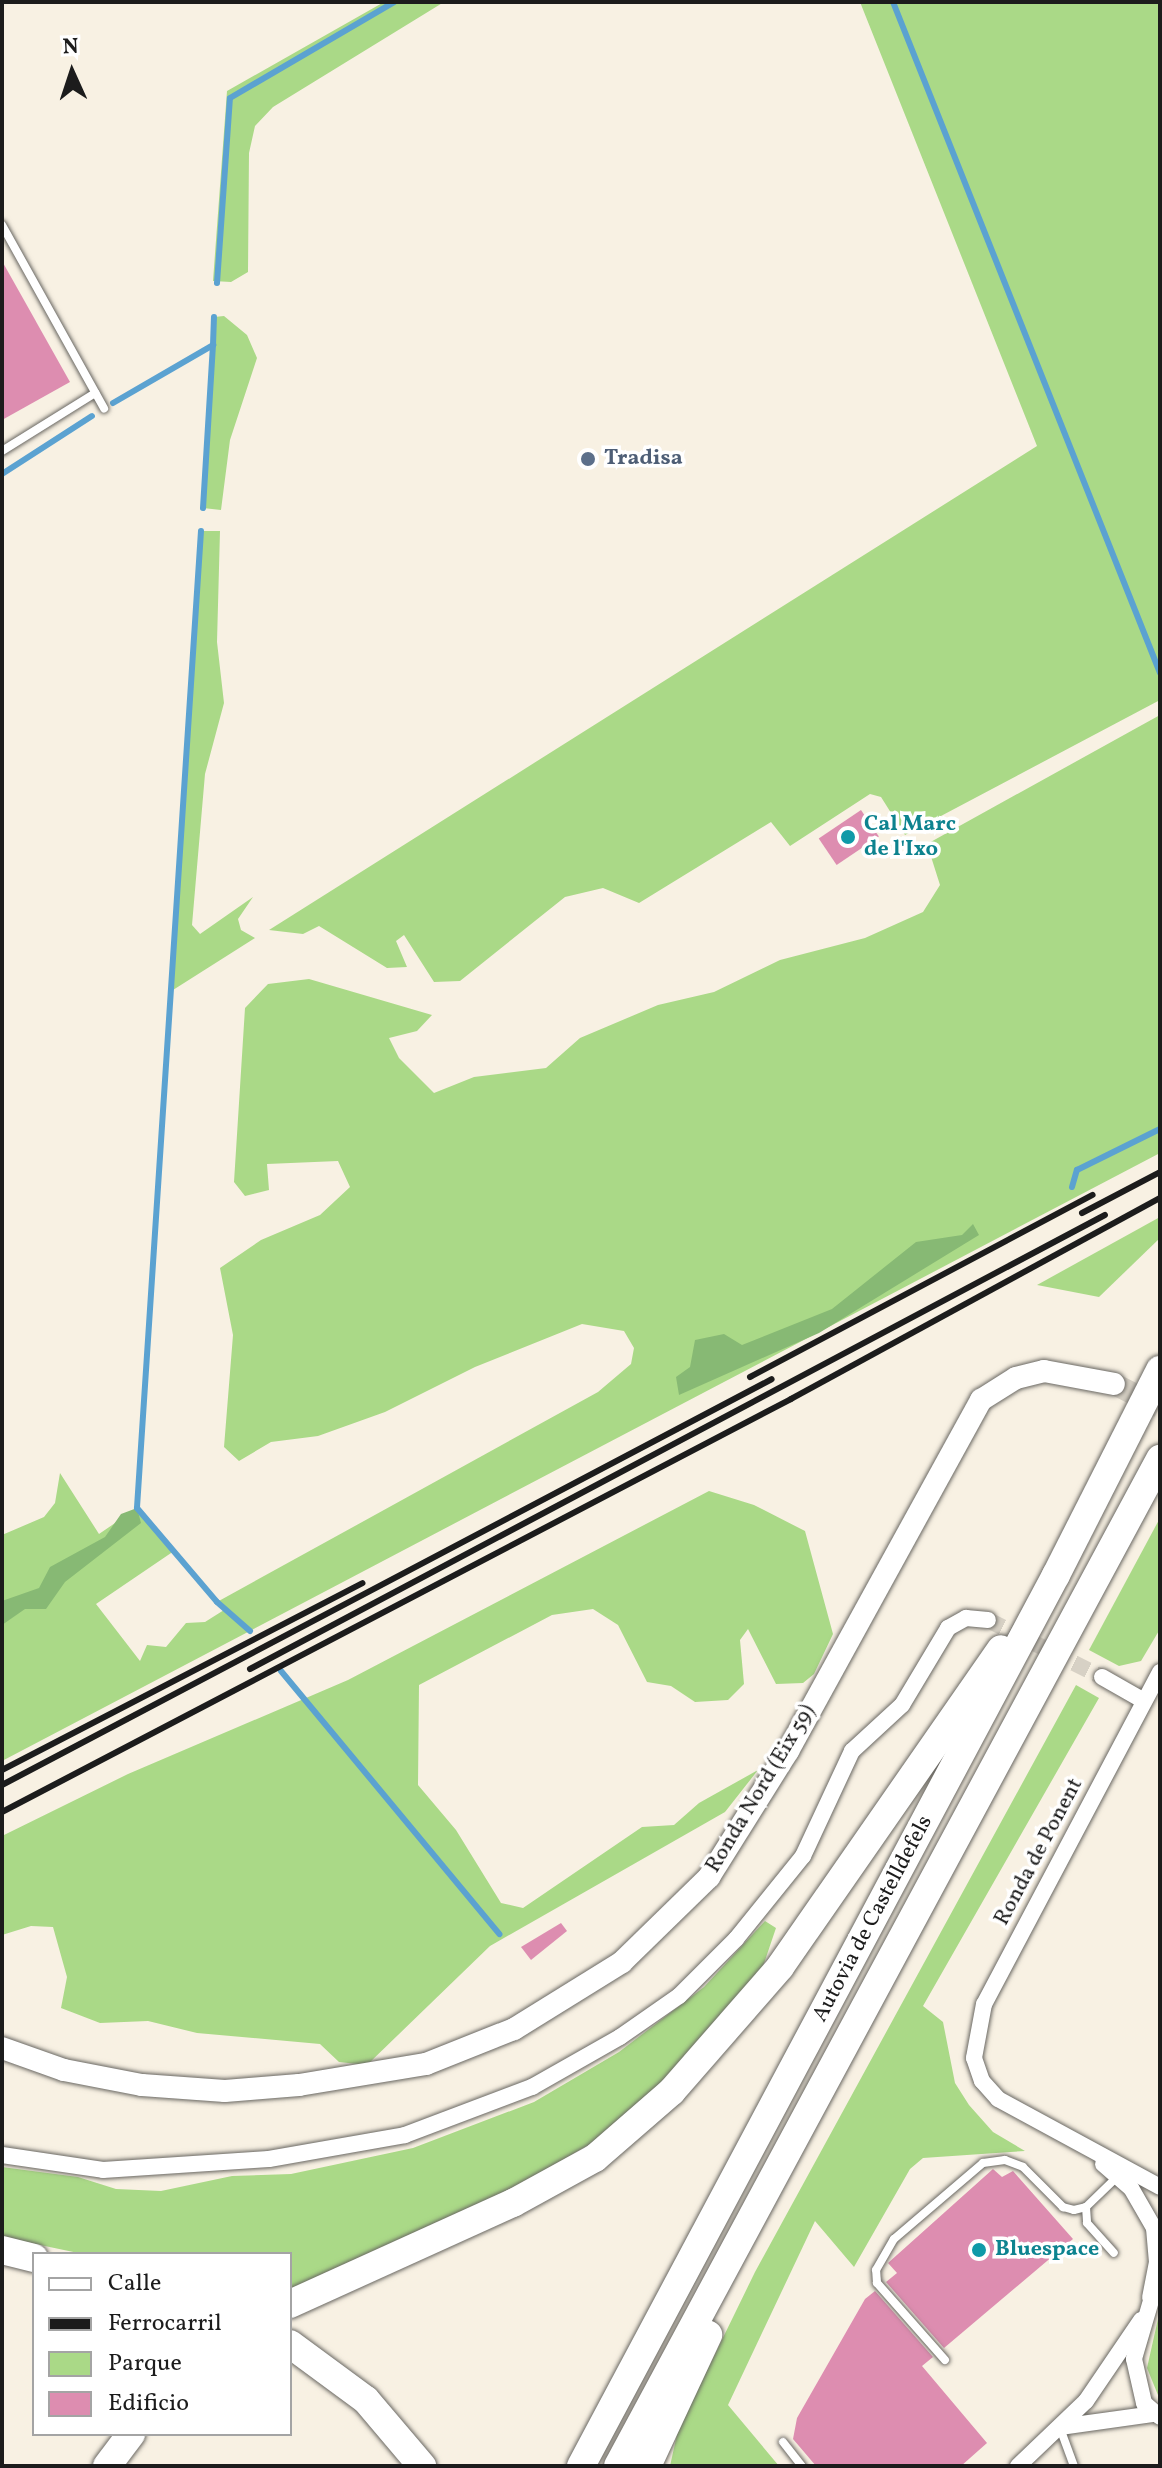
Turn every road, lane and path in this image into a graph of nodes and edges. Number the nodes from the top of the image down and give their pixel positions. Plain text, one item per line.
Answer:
1 (2, 225) edge
2 (95, 393) junction
3 (104, 408) dead end
4 (2, 451) edge
5 (1160, 1370) edge
6 (1114, 1384) tunnel mouth
7 (1160, 1459) edge
8 (1056, 1575) junction
9 (988, 1620) tunnel mouth
10 (1160, 1672) edge
11 (1102, 1677) tunnel mouth
12 (1144, 1701) junction
13 (2, 2048) edge
14 (1075, 2145) junction
15 (2, 2155) edge
16 (781, 2165) junction
17 (1117, 2176) junction
18 (1160, 2187) edge
19 (1086, 2207) junction
20 (2, 2250) edge
21 (1114, 2253) dead end
22 (32, 2258) edge
23 (1160, 2277) edge
24 (1150, 2297) junction
25 (292, 2303) edge
26 (1141, 2320) junction
27 (292, 2345) edge
28 (945, 2360) dead end
29 (1157, 2415) edge
30 (1060, 2427) junction
31 (665, 2432) junction
32 (130, 2436) edge
33 (783, 2442) dead end
34 (107, 2466) edge
35 (422, 2466) edge
36 (581, 2466) edge
37 (618, 2466) edge
38 (647, 2466) edge
39 (656, 2466) edge
40 (802, 2466) edge
41 (1018, 2466) edge
42 (1074, 2466) edge

1 - 2 lane
2 - 3 lane
2 - 4 lane
5 - 8 highway, Autovia de Castelldefels
6 - 13 main road, Ronda Nord (Eix 59)
7 - 16 highway, Autovia de Castelldefels
8 - 25 highway
8 - 36 highway, Autovia de Castelldefels
9 - 15 street
10 - 12 street, Ronda de Ponent
11 - 12 street
12 - 14 street, Ronda de Ponent
14 - 17 street
14 - 18 street
16 - 31 highway
16 - 37 highway, Autovia de Castelldefels
17 - 19 lane
17 - 24 street
19 - 21 lane
19 - 28 lane
20 - 22 highway
23 - 24 street
24 - 26 street
26 - 29 street
26 - 30 street
27 - 35 highway
29 - 30 street
30 - 41 street
30 - 42 lane
31 - 38 highway
31 - 39 highway
32 - 34 highway
33 - 40 lane

